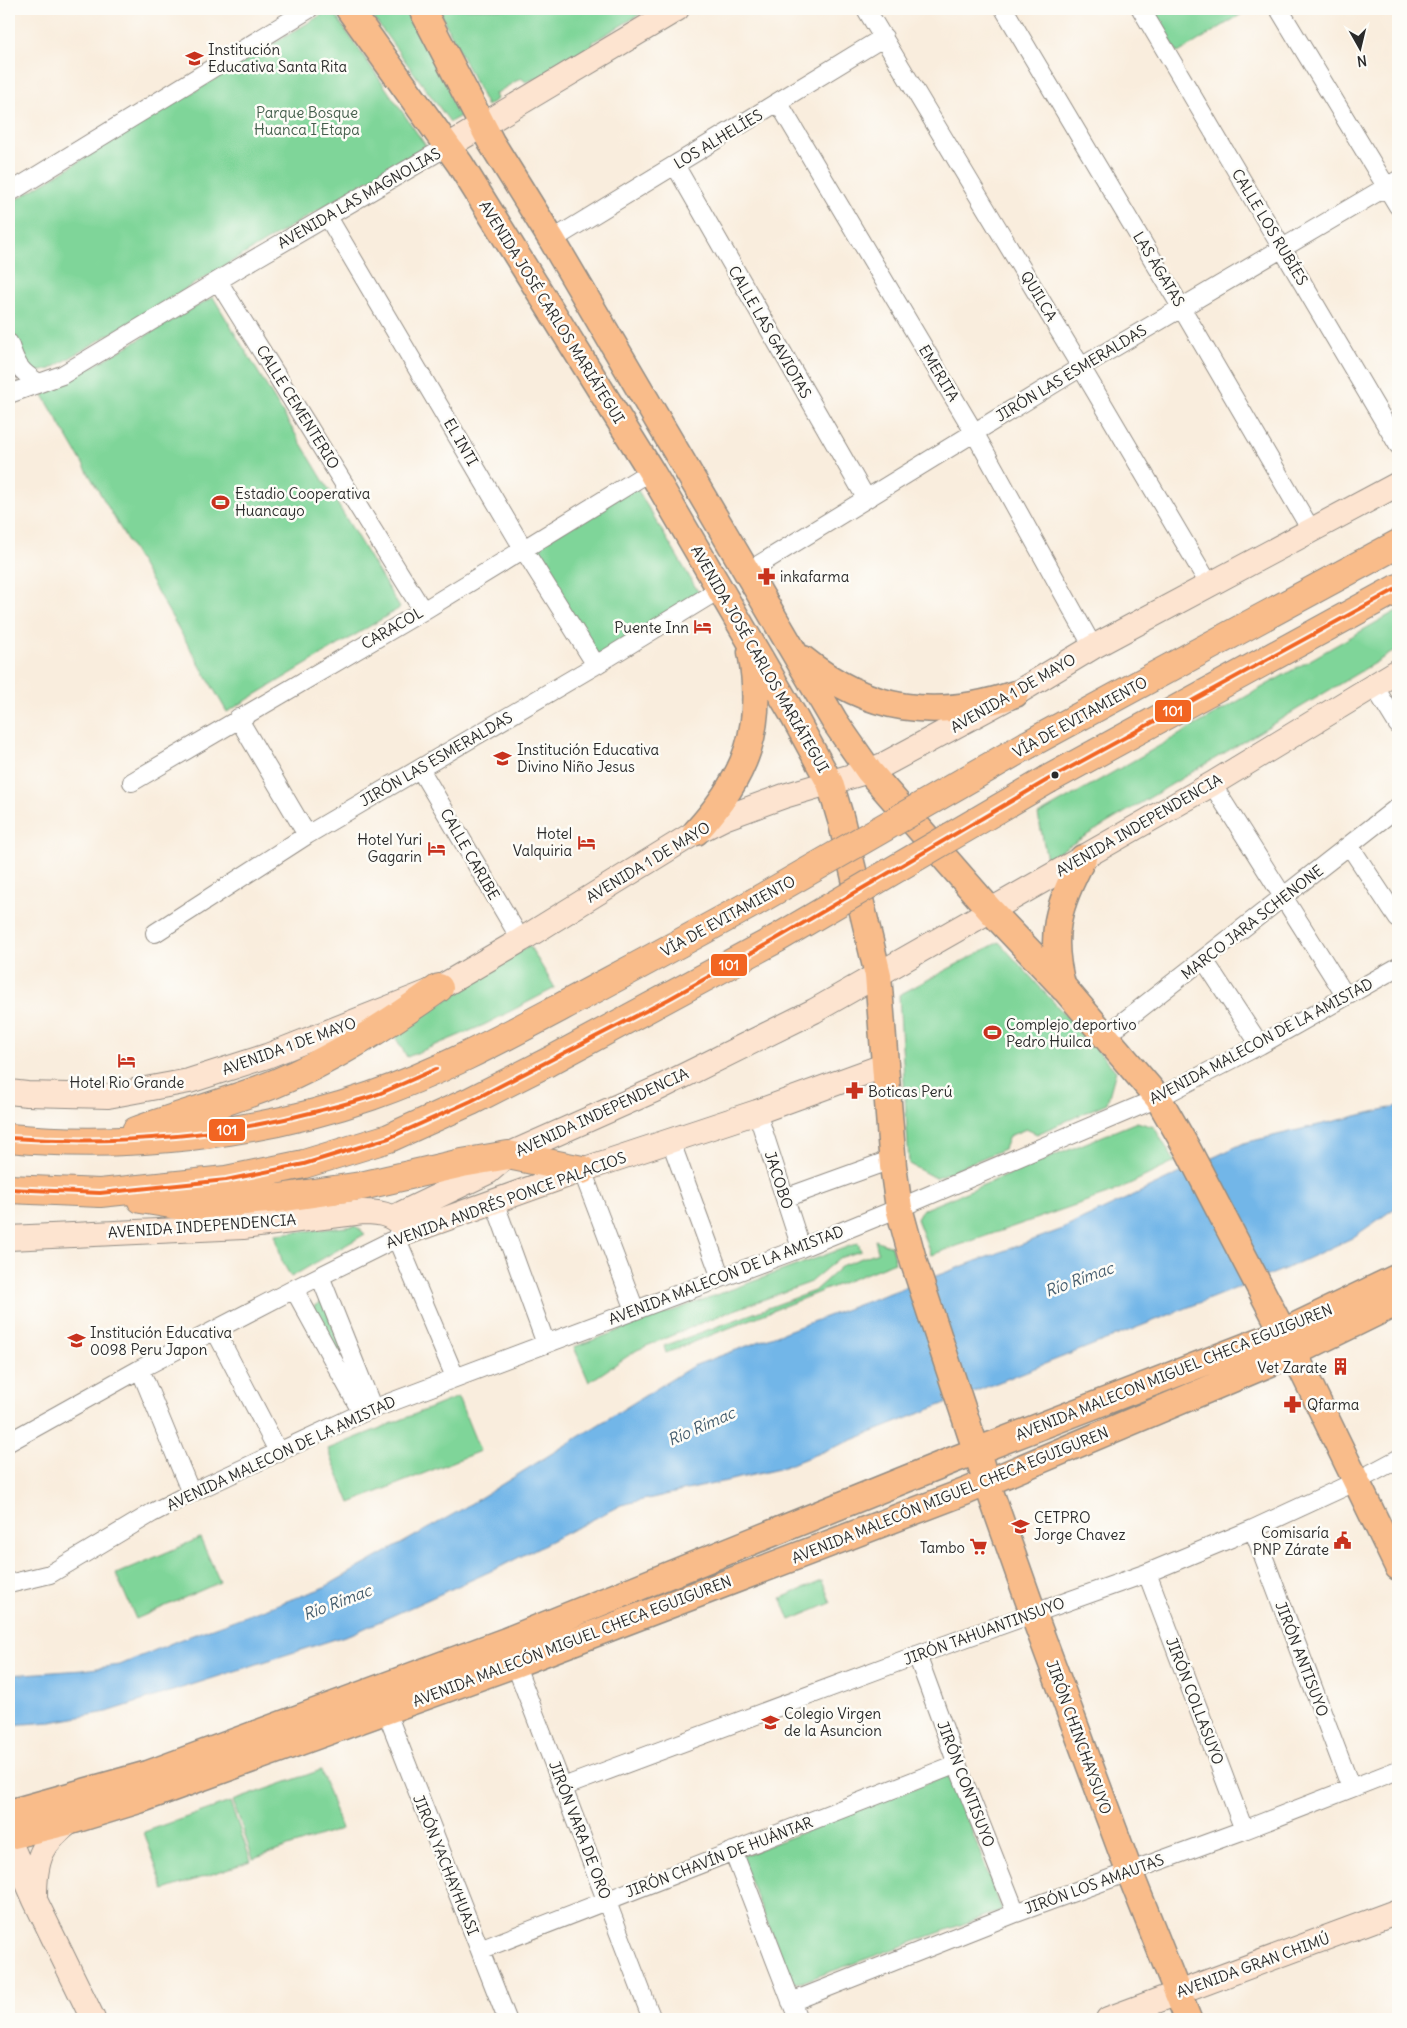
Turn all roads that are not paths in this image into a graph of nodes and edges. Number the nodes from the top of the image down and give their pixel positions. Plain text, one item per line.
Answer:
1 (309, 9) edge
2 (349, 9) edge
3 (422, 9) edge
4 (677, 9) edge
5 (866, 9) edge
6 (1004, 9) edge
7 (1141, 9) edge
8 (1279, 9) edge
9 (884, 37) junction
10 (778, 102) junction
11 (482, 125) junction
12 (448, 146) junction
13 (675, 165) junction
14 (1392, 184) edge
15 (9, 193) edge
16 (1398, 206) edge
17 (328, 217) junction
18 (552, 240) junction
19 (1282, 248) junction
20 (218, 281) junction
21 (1181, 307) junction
22 (9, 343) edge
23 (1081, 367) junction
24 (12, 368) edge
25 (39, 383) junction
26 (9, 394) edge
27 (974, 432) junction
28 (1398, 445) edge
29 (651, 471) junction
30 (1398, 484) edge
31 (866, 498) junction
32 (1311, 530) junction
33 (1398, 544) edge
34 (524, 550) junction
35 (747, 572) junction
36 (1209, 584) junction
37 (1398, 588) edge
38 (720, 589) junction
39 (423, 611) junction
40 (743, 627) junction
41 (1093, 647) junction
42 (794, 652) junction
43 (596, 665) junction
44 (1398, 671) edge
45 (1374, 686) junction
46 (1015, 694) junction
47 (238, 718) junction
48 (1398, 725) edge
49 (420, 768) junction
50 (868, 771) junction
51 (132, 782) dead end
52 (830, 783) junction
53 (1212, 784) junction
54 (1398, 807) edge
55 (696, 832) junction
56 (308, 834) junction
57 (1349, 845) junction
58 (1083, 858) junction
59 (1283, 898) junction
60 (990, 910) junction
61 (1398, 920) edge
62 (155, 933) dead end
63 (521, 940) junction
64 (1204, 960) junction
65 (1398, 967) edge
66 (878, 975) junction
67 (439, 988) junction
68 (1064, 988) junction
69 (1346, 995) junction
70 (1106, 1036) junction
71 (1260, 1046) junction
72 (886, 1065) junction
73 (9, 1092) edge
74 (1158, 1098) junction
75 (757, 1112) junction
76 (9, 1138) edge
77 (109, 1141) junction
78 (671, 1142) junction
79 (508, 1155) junction
80 (893, 1159) junction
81 (582, 1170) junction
82 (9, 1189) edge
83 (100, 1193) junction
84 (785, 1198) junction
85 (494, 1201) junction
86 (899, 1208) junction
87 (400, 1229) junction
88 (9, 1238) edge
89 (801, 1248) junction
90 (320, 1276) junction
91 (1398, 1277) edge
92 (721, 1278) junction
93 (294, 1289) junction
94 (1398, 1302) edge
95 (635, 1310) junction
96 (215, 1330) junction
97 (1284, 1333) junction
98 (546, 1344) junction
99 (140, 1369) junction
100 (455, 1377) junction
101 (368, 1411) junction
102 (1128, 1423) joint
103 (9, 1442) edge
104 (974, 1444) junction
105 (279, 1452) junction
106 (1398, 1460) edge
107 (1357, 1481) junction
108 (987, 1483) junction
109 (191, 1493) junction
110 (1253, 1529) junction
111 (1398, 1567) edge
112 (1147, 1573) junction
113 (9, 1584) edge
114 (1033, 1613) junction
115 (511, 1652) junction
116 (917, 1655) junction
117 (386, 1711) junction
118 (957, 1764) junction
119 (1398, 1770) edge
120 (563, 1787) junction
121 (1351, 1788) junction
122 (9, 1813) edge
123 (70, 1821) junction
124 (1244, 1830) junction
125 (9, 1836) edge
126 (9, 1840) edge
127 (733, 1851) junction
128 (1129, 1871) junction
129 (35, 1900) junction
130 (607, 1900) junction
131 (1398, 1911) edge
132 (1016, 1913) junction
133 (480, 1950) junction
134 (1178, 1992) junction
135 (791, 2002) junction
136 (93, 2019) edge
137 (507, 2019) edge
138 (652, 2019) edge
139 (798, 2019) edge
140 (1108, 2019) edge
141 (1188, 2019) edge

1 - 15 street
2 - 12 main road, AVENIDA JOSÉ CARLOS MARIÁTEGUI
3 - 11 main road
4 - 11 main road, AVENIDA LAS MAGNOLIAS
5 - 9 street, QUILCA
6 - 21 street, LAS ÁGATAS
7 - 19 street, CALLE LOS RUBÍES
8 - 14 street
9 - 10 street, LOS ALHELÍES
9 - 23 street, QUILCA
10 - 13 street, LOS ALHELÍES
10 - 27 street, EMERITA
11 - 12 main road, AVENIDA LAS MAGNOLIAS
11 - 18 main road
12 - 17 street, AVENIDA LAS MAGNOLIAS
12 - 29 main road, AVENIDA JOSÉ CARLOS MARIÁTEGUI
13 - 18 street, LOS ALHELÍES
13 - 31 street, CALLE LAS GAVIOTAS
14 - 16 street
14 - 19 street, JIRÓN LAS ESMERALDAS
17 - 20 street, AVENIDA LAS MAGNOLIAS
17 - 34 street, EL INTI
18 - 35 main road
19 - 21 street, JIRÓN LAS ESMERALDAS
19 - 28 street, CALLE LOS RUBÍES
20 - 25 street, AVENIDA LAS MAGNOLIAS
20 - 39 street, CALLE CEMENTERIO
21 - 23 street, JIRÓN LAS ESMERALDAS
21 - 32 street, LAS ÁGATAS
22 - 24 street
23 - 27 street, JIRÓN LAS ESMERALDAS
23 - 36 street, QUILCA
24 - 25 street
25 - 26 street
27 - 31 street, JIRÓN LAS ESMERALDAS
27 - 41 street, EMERITA
29 - 34 street, CARACOL
29 - 38 main road, AVENIDA JOSÉ CARLOS MARIÁTEGUI
30 - 32 main road, AVENIDA 1 DE MAYO
31 - 35 street, JIRÓN LAS ESMERALDAS
32 - 36 main road, AVENIDA 1 DE MAYO
33 - 77 highway, VÍA DE EVITAMIENTO, bridge
34 - 39 street, CARACOL
34 - 43 street, EL INTI
35 - 42 main road
36 - 41 main road, AVENIDA 1 DE MAYO
37 - 83 highway, bridge
38 - 40 main road, AVENIDA JOSÉ CARLOS MARIÁTEGUI
38 - 43 street, JIRÓN LAS ESMERALDAS
39 - 47 street, CARACOL
40 - 52 main road, AVENIDA JOSÉ CARLOS MARIÁTEGUI
40 - 55 main road
41 - 46 main road, AVENIDA 1 DE MAYO
42 - 46 main road
42 - 50 main road
43 - 49 street, JIRÓN LAS ESMERALDAS
44 - 45 main road, AVENIDA INDEPENDENCIA
45 - 48 street
45 - 53 main road, AVENIDA INDEPENDENCIA
46 - 50 main road, AVENIDA 1 DE MAYO
47 - 51 street, CARACOL
47 - 56 street
49 - 56 street, JIRÓN LAS ESMERALDAS
49 - 63 street, CALLE CARIBE
50 - 52 main road, AVENIDA 1 DE MAYO
50 - 60 main road
52 - 55 main road, AVENIDA 1 DE MAYO
52 - 66 main road, AVENIDA JOSÉ CARLOS MARIÁTEGUI
53 - 58 main road, AVENIDA INDEPENDENCIA
53 - 59 street
54 - 57 street, MARCO JARA SCHENONE
55 - 63 main road, AVENIDA 1 DE MAYO
56 - 62 street, JIRÓN LAS ESMERALDAS
57 - 59 street, MARCO JARA SCHENONE
57 - 61 street
58 - 60 main road, AVENIDA INDEPENDENCIA
58 - 68 main road
59 - 64 street, MARCO JARA SCHENONE
59 - 69 street
60 - 66 main road, AVENIDA INDEPENDENCIA
60 - 68 main road
63 - 67 main road, AVENIDA 1 DE MAYO
64 - 70 street, MARCO JARA SCHENONE
64 - 71 street
65 - 69 street, AVENIDA MALECON DE LA AMISTAD
66 - 72 main road, AVENIDA JOSÉ CARLOS MARIÁTEGUI
66 - 79 main road, AVENIDA INDEPENDENCIA
67 - 73 main road, AVENIDA 1 DE MAYO
67 - 77 highway
68 - 70 main road
69 - 71 street, AVENIDA MALECON DE LA AMISTAD
70 - 74 main road
71 - 74 street, AVENIDA MALECON DE LA AMISTAD
72 - 75 main road, AVENIDA ANDRÉS PONCE PALACIOS
72 - 80 main road, AVENIDA JOSÉ CARLOS MARIÁTEGUI
74 - 86 street, AVENIDA MALECON DE LA AMISTAD
74 - 97 main road
75 - 78 main road, AVENIDA ANDRÉS PONCE PALACIOS
75 - 84 street, JACOBO
76 - 77 highway, VÍA DE EVITAMIENTO
78 - 81 main road, AVENIDA ANDRÉS PONCE PALACIOS
78 - 92 street
79 - 81 highway
79 - 83 highway
79 - 87 main road, AVENIDA INDEPENDENCIA
80 - 84 street
80 - 86 main road, AVENIDA JOSÉ CARLOS MARIÁTEGUI
81 - 85 main road, AVENIDA ANDRÉS PONCE PALACIOS
81 - 95 street
82 - 83 highway
84 - 89 street, JACOBO
85 - 87 main road, AVENIDA ANDRÉS PONCE PALACIOS
85 - 98 street
86 - 89 street, AVENIDA MALECON DE LA AMISTAD
86 - 104 main road, AVENIDA JOSÉ CARLOS MARIÁTEGUI
87 - 88 main road, AVENIDA INDEPENDENCIA
87 - 90 street, AVENIDA ANDRÉS PONCE PALACIOS
87 - 100 street
89 - 92 street, AVENIDA MALECON DE LA AMISTAD
90 - 93 street, AVENIDA ANDRÉS PONCE PALACIOS
90 - 101 street
91 - 97 main road, AVENIDA MALECON MIGUEL CHECA EGUIGUREN
92 - 95 street, AVENIDA MALECON DE LA AMISTAD
93 - 96 street, AVENIDA ANDRÉS PONCE PALACIOS
93 - 101 street
94 - 97 main road, AVENIDA MALECON MIGUEL CHECA EGUIGUREN
95 - 98 street, AVENIDA MALECON DE LA AMISTAD
96 - 99 street, AVENIDA ANDRÉS PONCE PALACIOS
96 - 105 street
97 - 102 main road, AVENIDA MALECON MIGUEL CHECA EGUIGUREN
97 - 104 main road, AVENIDA MALECON MIGUEL CHECA EGUIGUREN
97 - 107 main road
98 - 100 street, AVENIDA MALECON DE LA AMISTAD
99 - 103 street, AVENIDA ANDRÉS PONCE PALACIOS
99 - 109 street
100 - 101 street, AVENIDA MALECON DE LA AMISTAD
101 - 105 street, AVENIDA MALECON DE LA AMISTAD
102 - 108 main road, AVENIDA MALECÓN MIGUEL CHECA EGUIGUREN
104 - 108 main road, JIRÓN CHINCHAYSUYO
104 - 115 main road, AVENIDA MALECÓN MIGUEL CHECA EGUIGUREN
105 - 109 street, AVENIDA MALECON DE LA AMISTAD
106 - 107 street, JIRÓN TAHUANTINSUYO
107 - 110 street, JIRÓN TAHUANTINSUYO
107 - 111 main road
108 - 114 main road, JIRÓN CHINCHAYSUYO
108 - 115 main road, AVENIDA MALECÓN MIGUEL CHECA EGUIGUREN
109 - 113 street, AVENIDA MALECON DE LA AMISTAD
110 - 112 street, JIRÓN TAHUANTINSUYO
110 - 121 street, JIRÓN ANTISUYO
112 - 114 street, JIRÓN TAHUANTINSUYO
112 - 124 street, JIRÓN COLLASUYO
114 - 116 street, JIRÓN TAHUANTINSUYO
114 - 128 main road, JIRÓN CHINCHAYSUYO
115 - 117 main road, AVENIDA MALECÓN MIGUEL CHECA EGUIGUREN
115 - 120 street, JIRÓN VARA DE ORO
115 - 122 main road, AVENIDA MALECÓN MIGUEL CHECA EGUIGUREN
116 - 118 street, JIRÓN CONTISUYO
116 - 120 street, JIRÓN TAHUANTINSUYO
117 - 123 main road, AVENIDA MALECÓN MIGUEL CHECA EGUIGUREN
117 - 133 street, JIRÓN YACHAYHUASI
118 - 127 street, JIRÓN CHAVÍN DE HUÁNTAR
118 - 132 street, JIRÓN CONTISUYO
119 - 121 street, JIRÓN LOS AMAUTAS
120 - 130 street, JIRÓN VARA DE ORO
121 - 124 street, JIRÓN LOS AMAUTAS
123 - 125 main road, AVENIDA MALECÓN MIGUEL CHECA EGUIGUREN
123 - 129 main road
124 - 128 street, JIRÓN LOS AMAUTAS
126 - 129 main road
127 - 130 street, JIRÓN CHAVÍN DE HUÁNTAR
127 - 135 street
128 - 132 street, JIRÓN LOS AMAUTAS
128 - 134 main road, JIRÓN CHINCHAYSUYO
129 - 136 main road
130 - 133 street, JIRÓN CHAVÍN DE HUÁNTAR
130 - 138 street, JIRÓN VARA DE ORO
131 - 134 main road, AVENIDA GRAN CHIMÚ
132 - 135 street, JIRÓN LOS AMAUTAS
133 - 137 street, JIRÓN YACHAYHUASI
134 - 140 main road, AVENIDA GRAN CHIMÚ
134 - 141 main road, JIRÓN CHINCHAYSUYO
135 - 139 street

